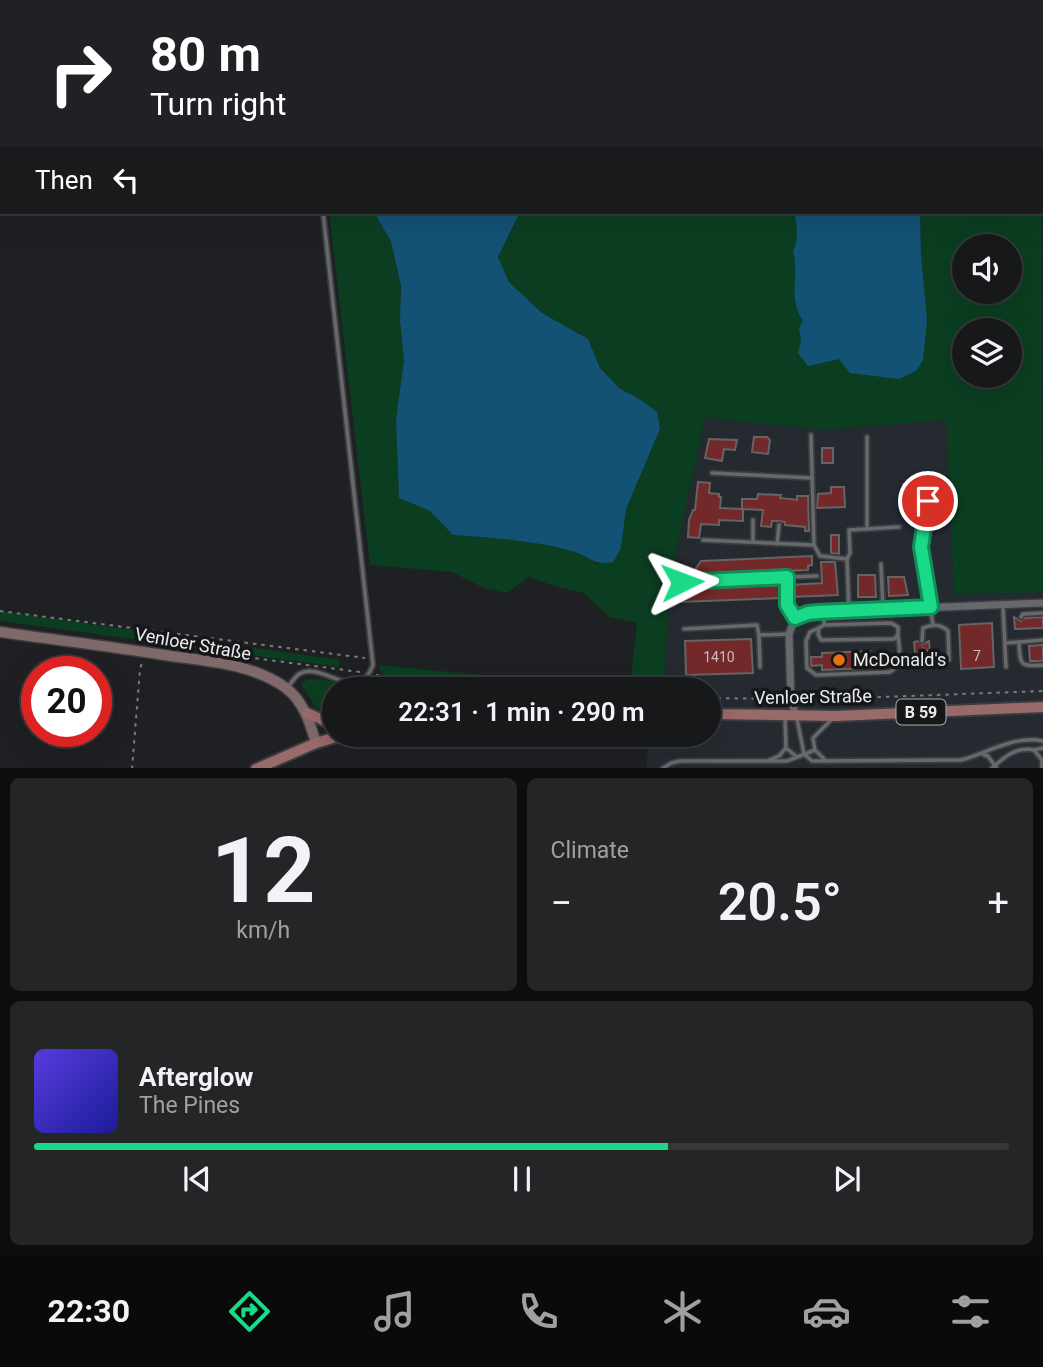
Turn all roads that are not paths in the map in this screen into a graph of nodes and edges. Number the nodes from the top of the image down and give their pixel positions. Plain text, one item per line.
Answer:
1 (323, 214) edge
2 (811, 435) dead end
3 (867, 437) dead end
4 (712, 473) dead end
5 (812, 478) junction
6 (928, 501) dead end
7 (753, 520) dead end
8 (779, 525) dead end
9 (899, 527) dead end
10 (867, 529) junction
11 (702, 540) dead end
12 (752, 542) junction
13 (777, 544) junction
14 (814, 545) junction
15 (846, 559) junction
16 (881, 564) dead end
17 (817, 576) dead end
18 (787, 577) junction
19 (682, 582) dead end
20 (1043, 603) edge
21 (1003, 605) junction
22 (931, 607) junction
23 (883, 609) junction
24 (849, 611) junction
25 (824, 612) junction
26 (1043, 613) edge
27 (1021, 617) dead end
28 (795, 618) junction
29 (824, 625) junction
30 (933, 625) junction
31 (819, 628) junction
32 (684, 629) dead end
33 (0, 632) edge
34 (789, 634) junction
35 (758, 635) junction
36 (898, 635) junction
37 (1043, 640) edge
38 (922, 641) dead end
39 (1019, 642) junction
40 (1005, 643) junction
41 (923, 652) dead end
42 (1043, 665) edge
43 (760, 667) dead end
44 (1006, 667) dead end
45 (286, 688) junction
46 (1043, 707) edge
47 (307, 713) junction
48 (721, 714) edge
49 (791, 716) junction
50 (836, 716) junction
51 (322, 719) edge
52 (322, 741) edge
53 (1043, 741) edge
54 (316, 743) junction
55 (786, 748) junction
56 (1043, 748) edge
57 (815, 750) junction
58 (1034, 750) junction
59 (804, 754) junction
60 (982, 755) junction
61 (796, 757) junction
62 (767, 761) junction
63 (826, 761) junction
64 (663, 767) edge
65 (994, 767) edge
66 (256, 768) edge
67 (1042, 768) edge

1 - 45 lane
2 - 5 lane
3 - 10 lane
4 - 5 lane
5 - 14 lane
6 - 22 lane
7 - 12 lane
8 - 13 lane
9 - 10 lane
10 - 15 lane
11 - 12 lane
12 - 13 lane
13 - 14 lane
14 - 15 lane
15 - 24 lane
16 - 23 lane
17 - 18 lane
18 - 19 lane
18 - 28 lane
20 - 21 street
21 - 22 street
21 - 40 lane
22 - 23 street
22 - 30 lane
23 - 24 street
24 - 25 street
25 - 28 street
25 - 29 lane
26 - 27 lane
28 - 34 street
29 - 31 lane
29 - 36 lane
30 - 38 lane
30 - 41 lane
31 - 36 lane
31 - 36 lane
32 - 35 lane
33 - 45 main road, Venloer Straße
34 - 35 lane
34 - 49 street
35 - 43 lane
37 - 39 lane
39 - 40 lane
39 - 42 lane
40 - 44 lane
45 - 47 main road, Venloer Straße
46 - 50 main road, Venloer Straße / B 59
47 - 51 main road
47 - 54 main road, Venloer Straße
48 - 49 main road, Venloer Straße / B 59
49 - 50 main road, Venloer Straße / B 59
49 - 55 lane
49 - 59 lane
50 - 57 lane
52 - 54 main road
53 - 60 lane
54 - 66 main road
55 - 61 lane
55 - 62 lane
56 - 58 lane
57 - 59 lane
57 - 63 lane
58 - 65 lane
58 - 67 lane
59 - 61 lane
59 - 63 lane
60 - 63 lane
60 - 65 lane
61 - 62 lane
62 - 64 lane

